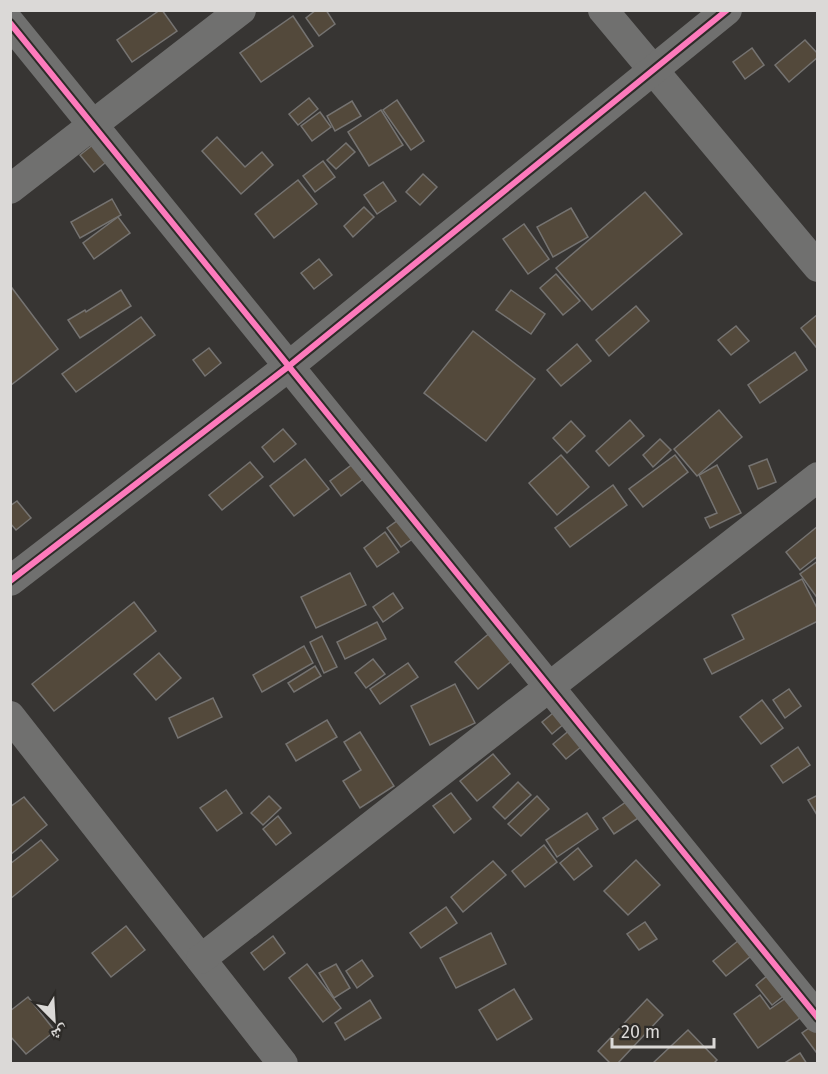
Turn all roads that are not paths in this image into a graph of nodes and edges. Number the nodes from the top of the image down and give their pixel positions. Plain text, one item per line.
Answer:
1 (241, 10) edge
2 (603, 10) edge
3 (727, 10) edge
4 (10, 23) edge
5 (653, 71) junction
6 (93, 124) junction
7 (10, 189) edge
8 (818, 267) edge
9 (289, 366) junction
10 (818, 477) edge
11 (10, 581) edge
12 (549, 687) junction
13 (10, 716) edge
14 (201, 959) junction
15 (818, 1018) edge
16 (283, 1064) edge

1 - 6 street
2 - 5 street
3 - 5 street
4 - 6 street
5 - 8 street
5 - 9 street
6 - 7 street
6 - 9 street
9 - 11 street
9 - 12 street
10 - 12 street
12 - 14 street
12 - 15 street
13 - 14 street
14 - 16 street

